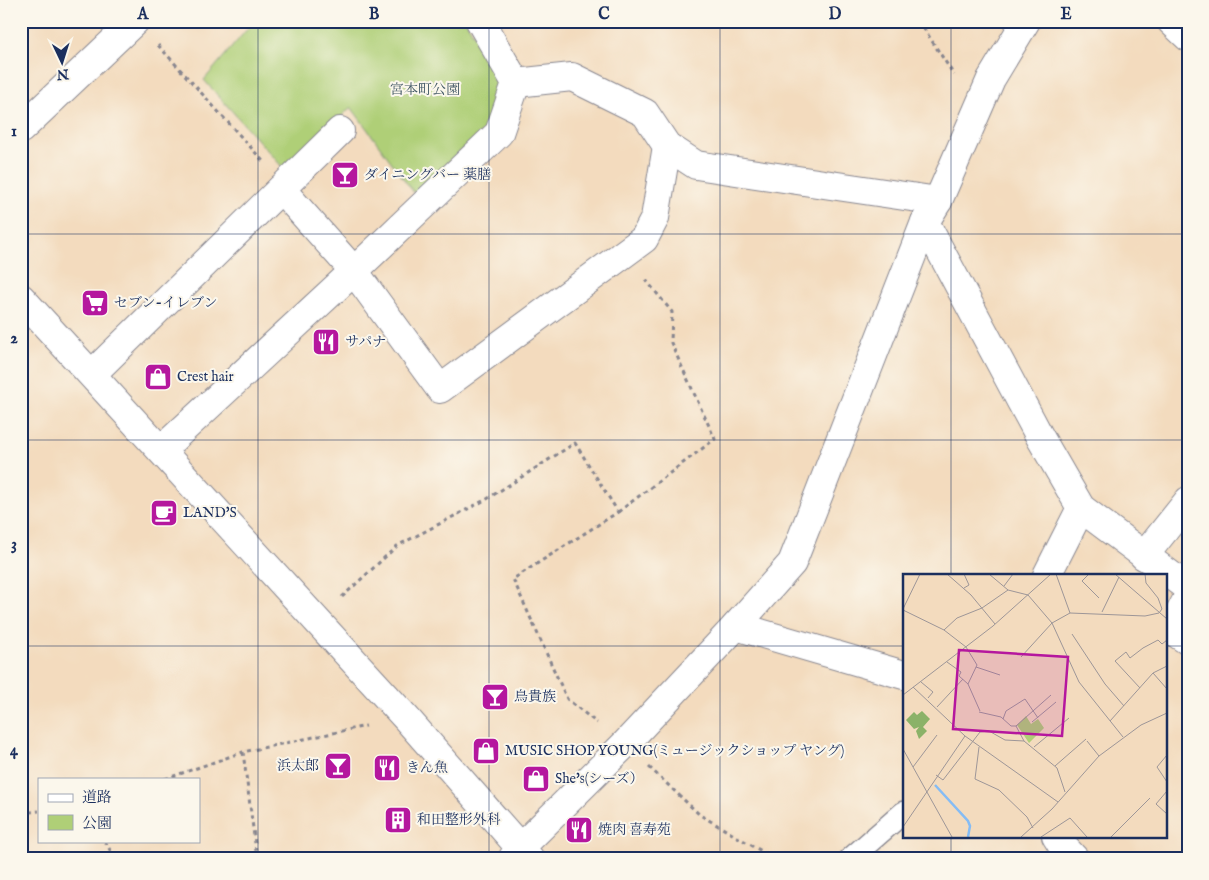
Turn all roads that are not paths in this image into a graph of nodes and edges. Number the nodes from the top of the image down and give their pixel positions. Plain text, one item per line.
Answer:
1 (135, 21) edge
2 (480, 21) edge
3 (1026, 21) edge
4 (1171, 21) edge
5 (1188, 37) edge
6 (516, 83) junction
7 (21, 129) edge
8 (340, 131) dead end
9 (667, 146) junction
10 (283, 187) junction
11 (932, 212) junction
12 (354, 272) junction
13 (21, 298) edge
14 (92, 374) junction
15 (161, 450) junction
16 (1188, 501) edge
17 (1081, 508) junction
18 (1144, 556) junction
19 (1048, 574) edge
20 (1188, 588) edge
21 (1188, 597) edge
22 (736, 626) junction
23 (1188, 641) edge
24 (903, 675) edge
25 (903, 813) edge
26 (1057, 838) edge
27 (520, 855) edge
28 (850, 859) edge
29 (1075, 859) edge

1 - 7 street
2 - 6 street
3 - 11 street
4 - 5 street
6 - 9 street
6 - 12 street
8 - 10 street
9 - 11 street
9 - 12 street
10 - 12 street
10 - 14 street
11 - 17 street
11 - 22 street
12 - 15 street
13 - 14 street
14 - 15 street
15 - 27 street
16 - 18 street
17 - 18 street
17 - 19 street
18 - 20 street
21 - 23 street
22 - 24 street
22 - 27 street
25 - 28 lane
26 - 29 street

